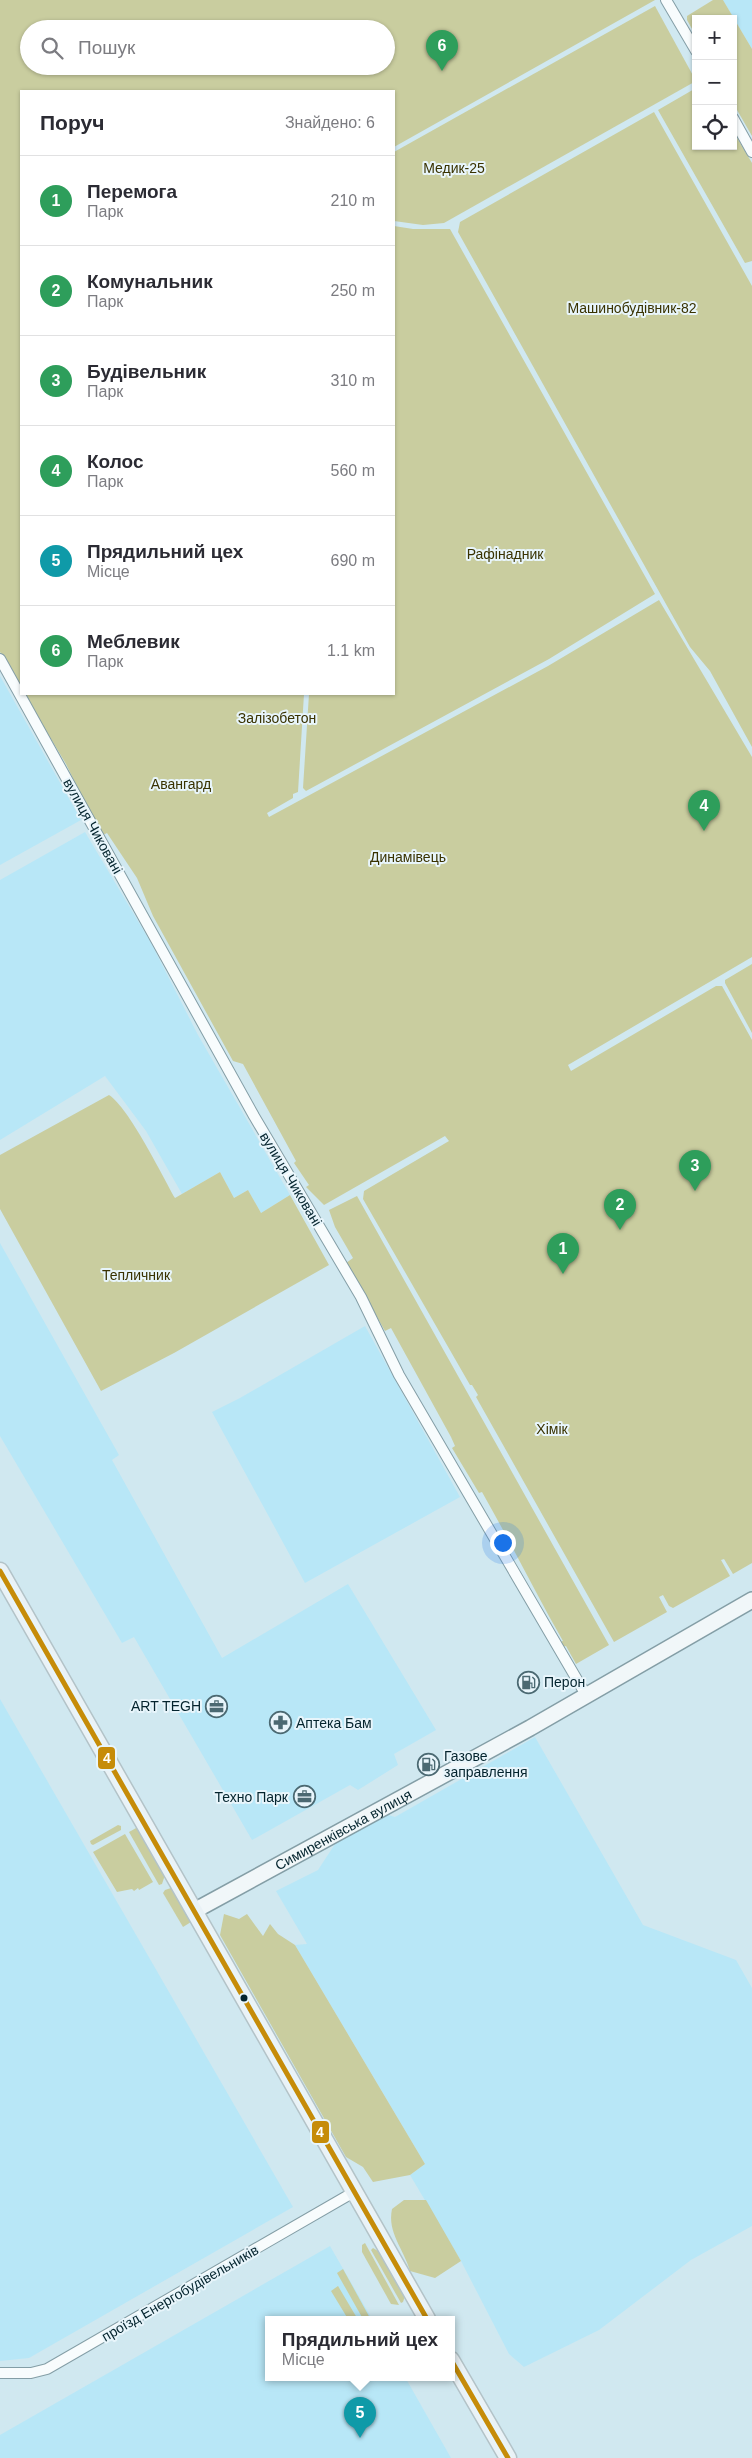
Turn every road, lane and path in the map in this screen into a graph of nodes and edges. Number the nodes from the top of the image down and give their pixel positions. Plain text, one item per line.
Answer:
1 (666, 0) edge
2 (692, 44) edge
3 (737, 125) edge
4 (752, 152) edge
5 (0, 660) edge
6 (0, 1571) edge
7 (752, 1600) edge
8 (586, 1695) junction
9 (194, 1911) junction
10 (354, 2192) junction
11 (424, 2316) edge
12 (455, 2367) edge
13 (0, 2373) edge
14 (508, 2458) edge

1 - 2 street
3 - 4 street
5 - 8 street, вулиця Чиковані
6 - 9 main road
7 - 8 main road, Симиренківська вулиця
8 - 9 main road, Симиренківська вулиця
9 - 10 main road
10 - 11 main road
10 - 13 street, проїзд Енергобудівельників
12 - 14 main road

